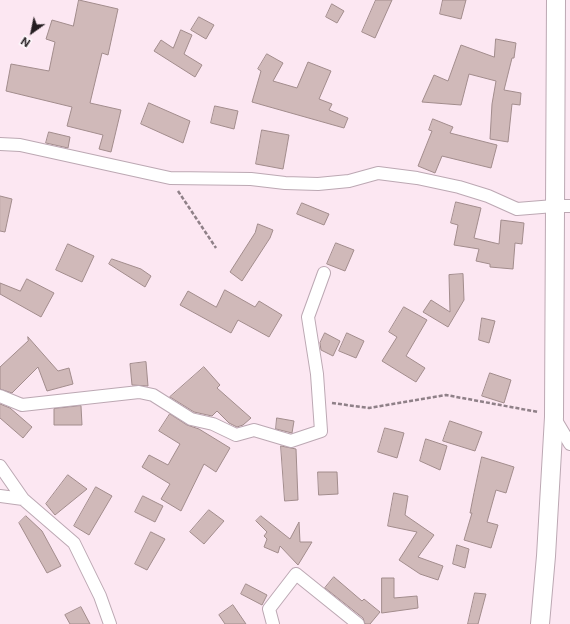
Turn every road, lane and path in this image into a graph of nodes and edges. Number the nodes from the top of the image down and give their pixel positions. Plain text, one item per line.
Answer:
1 (556, 0) edge
2 (0, 144) edge
3 (170, 178) junction
4 (562, 206) edge
5 (216, 248) dead end
6 (324, 273) dead end
7 (0, 396) edge
8 (318, 401) junction
9 (554, 416) junction
10 (570, 444) edge
11 (0, 466) edge
12 (0, 496) edge
13 (23, 500) junction
14 (110, 624) edge
15 (273, 624) edge
16 (358, 624) edge
17 (540, 624) edge

1 - 4 main road
2 - 3 street
3 - 4 street
3 - 5 path
4 - 9 main road
6 - 8 street
7 - 8 street
8 - 9 path
9 - 10 street
9 - 17 main road
11 - 13 street
12 - 13 street
13 - 14 street
15 - 16 street

